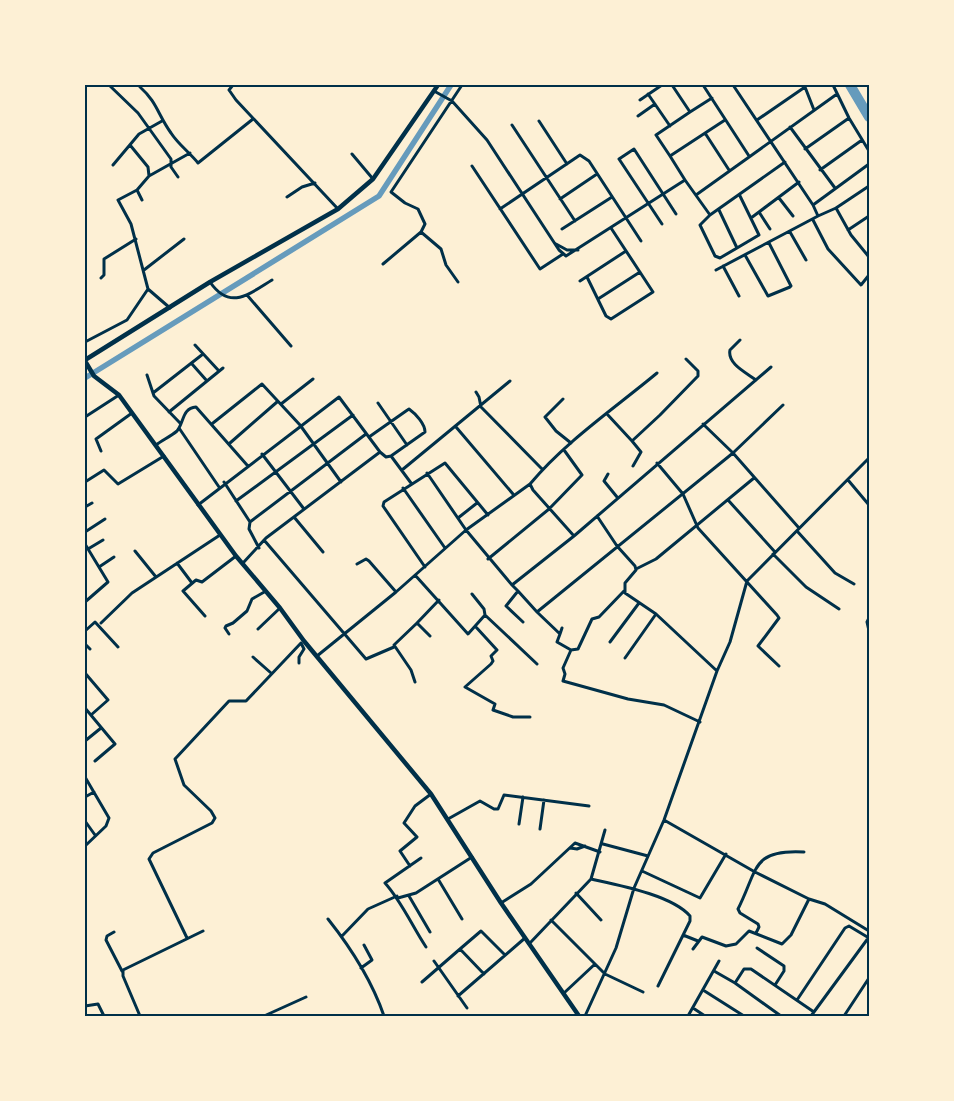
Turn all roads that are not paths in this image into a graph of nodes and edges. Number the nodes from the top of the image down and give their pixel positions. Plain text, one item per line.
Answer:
1 (109, 85) edge
2 (233, 85) edge
3 (438, 85) edge
4 (462, 85) edge
5 (662, 85) edge
6 (672, 85) edge
7 (703, 85) edge
8 (733, 85) edge
9 (833, 85) edge
10 (805, 86) edge
11 (140, 88) dead end
12 (436, 92) junction
13 (648, 94) junction
14 (837, 94) junction
15 (712, 98) junction
16 (450, 100) junction
17 (640, 100) dead end
18 (655, 104) junction
19 (814, 110) junction
20 (690, 112) junction
21 (638, 116) dead end
22 (849, 118) junction
23 (162, 120) junction
24 (253, 120) junction
25 (725, 120) junction
26 (757, 120) junction
27 (539, 121) dead end
28 (512, 125) dead end
29 (670, 126) junction
30 (790, 127) junction
31 (149, 128) junction
32 (705, 133) junction
33 (771, 140) junction
34 (862, 140) junction
35 (130, 144) junction
36 (805, 149) junction
37 (869, 150) edge
38 (190, 153) junction
39 (352, 154) dead end
40 (670, 156) junction
41 (749, 156) junction
42 (785, 162) junction
43 (171, 164) junction
44 (567, 164) junction
45 (869, 164) edge
46 (113, 165) dead end
47 (472, 166) dead end
48 (730, 170) junction
49 (820, 170) junction
50 (597, 174) junction
51 (149, 176) junction
52 (178, 177) dead end
53 (546, 178) junction
54 (373, 179) junction
55 (685, 180) junction
56 (799, 182) junction
57 (316, 183) junction
58 (869, 186) edge
59 (835, 188) junction
60 (137, 190) junction
61 (522, 194) junction
62 (663, 194) junction
63 (696, 195) junction
64 (740, 196) junction
65 (287, 197) dead end
66 (612, 197) junction
67 (560, 198) junction
68 (779, 198) junction
69 (142, 200) dead end
70 (648, 203) junction
71 (813, 205) junction
72 (836, 208) junction
73 (338, 209) junction
74 (500, 209) junction
75 (719, 210) junction
76 (759, 212) junction
77 (676, 214) dead end
78 (710, 216) junction
79 (793, 216) dead end
80 (818, 216) junction
81 (869, 216) edge
82 (626, 218) junction
83 (751, 218) junction
84 (813, 220) junction
85 (575, 221) junction
86 (662, 224) dead end
87 (611, 228) junction
88 (562, 229) dead end
89 (770, 229) dead end
90 (848, 230) junction
91 (422, 232) junction
92 (790, 232) junction
93 (136, 239) junction
94 (184, 239) dead end
95 (641, 241) dead end
96 (769, 242) junction
97 (555, 243) junction
98 (737, 248) junction
99 (578, 250) junction
100 (626, 251) junction
101 (563, 254) junction
102 (745, 254) junction
103 (869, 257) edge
104 (806, 260) dead end
105 (383, 264) dead end
106 (723, 266) junction
107 (144, 270) junction
108 (716, 270) dead end
109 (640, 272) junction
110 (869, 275) edge
111 (588, 277) junction
112 (101, 278) dead end
113 (272, 280) dead end
114 (580, 281) dead end
115 (458, 282) dead end
116 (211, 284) junction
117 (148, 288) junction
118 (247, 295) junction
119 (739, 296) dead end
120 (598, 298) junction
121 (170, 308) junction
122 (740, 340) dead end
123 (85, 342) edge
124 (195, 345) dead end
125 (291, 346) dead end
126 (203, 354) junction
127 (686, 359) dead end
128 (85, 362) edge
129 (192, 364) junction
130 (772, 367) dead end
131 (223, 368) dead end
132 (219, 371) junction
133 (657, 373) dead end
134 (147, 375) dead end
135 (313, 379) dead end
136 (756, 380) junction
137 (207, 381) junction
138 (510, 381) dead end
139 (476, 392) dead end
140 (153, 393) junction
141 (118, 395) junction
142 (563, 399) dead end
143 (279, 403) junction
144 (378, 403) dead end
145 (783, 406) dead end
146 (481, 407) junction
147 (169, 412) junction
148 (132, 413) junction
149 (607, 414) junction
150 (353, 415) junction
151 (85, 417) edge
152 (391, 421) junction
153 (181, 423) junction
154 (213, 423) junction
155 (703, 424) junction
156 (300, 425) junction
157 (456, 427) junction
158 (179, 428) junction
159 (368, 436) junction
160 (632, 441) junction
161 (230, 443) junction
162 (571, 443) junction
163 (315, 444) junction
164 (156, 445) junction
165 (407, 445) junction
166 (564, 450) junction
167 (101, 451) dead end
168 (380, 452) junction
169 (262, 453) junction
170 (733, 453) junction
171 (165, 456) junction
172 (391, 456) junction
173 (869, 458) edge
174 (328, 463) junction
175 (657, 463) junction
176 (247, 465) junction
177 (633, 466) dead end
178 (402, 470) junction
179 (542, 470) junction
180 (275, 472) junction
181 (427, 473) junction
182 (608, 474) dead end
183 (754, 478) junction
184 (848, 480) junction
185 (85, 482) edge
186 (224, 482) junction
187 (341, 482) junction
188 (411, 483) junction
189 (530, 484) junction
190 (219, 487) junction
191 (404, 488) junction
192 (289, 491) junction
193 (513, 494) junction
194 (683, 494) junction
195 (617, 497) junction
196 (728, 500) junction
197 (236, 501) junction
198 (92, 503) dead end
199 (477, 503) junction
200 (197, 505) junction
201 (869, 505) edge
202 (85, 507) edge
203 (304, 509) junction
204 (549, 509) junction
205 (488, 516) junction
206 (596, 516) junction
207 (294, 517) junction
208 (458, 518) junction
209 (105, 519) dead end
210 (250, 522) junction
211 (696, 525) junction
212 (466, 530) junction
213 (798, 530) junction
214 (85, 532) edge
215 (220, 535) junction
216 (574, 536) junction
217 (103, 540) dead end
218 (264, 540) junction
219 (85, 544) edge
220 (617, 546) junction
221 (259, 548) junction
222 (445, 548) junction
223 (88, 549) junction
224 (135, 551) dead end
225 (323, 552) dead end
226 (774, 553) junction
227 (236, 556) junction
228 (114, 557) dead end
229 (488, 559) junction
230 (177, 563) junction
231 (243, 563) junction
232 (358, 564) dead end
233 (99, 567) junction
234 (424, 567) junction
235 (636, 569) junction
236 (415, 575) junction
237 (156, 577) junction
238 (747, 581) junction
239 (192, 582) junction
240 (854, 584) dead end
241 (512, 585) junction
242 (266, 591) junction
243 (518, 591) junction
244 (624, 591) junction
245 (396, 592) junction
246 (472, 594) dead end
247 (439, 600) junction
248 (85, 602) edge
249 (639, 604) junction
250 (280, 608) junction
251 (838, 609) dead end
252 (537, 612) junction
253 (656, 614) junction
254 (485, 615) junction
255 (205, 616) dead end
256 (869, 618) edge
257 (523, 622) dead end
258 (417, 623) junction
259 (101, 624) dead end
260 (475, 626) junction
261 (562, 628) dead end
262 (258, 630) dead end
263 (85, 631) edge
264 (869, 631) edge
265 (229, 634) dead end
266 (345, 634) junction
267 (560, 634) junction
268 (430, 636) dead end
269 (302, 642) junction
270 (610, 642) dead end
271 (85, 644) edge
272 (118, 647) dead end
273 (394, 647) junction
274 (90, 649) dead end
275 (571, 650) junction
276 (317, 656) junction
277 (252, 657) dead end
278 (625, 658) dead end
279 (299, 663) dead end
280 (537, 664) dead end
281 (780, 666) dead end
282 (717, 671) junction
283 (85, 673) edge
284 (271, 673) junction
285 (415, 682) dead end
286 (86, 711) edge
287 (91, 715) junction
288 (530, 717) dead end
289 (700, 722) junction
290 (101, 728) junction
291 (85, 741) edge
292 (95, 761) dead end
293 (85, 777) edge
294 (94, 792) junction
295 (431, 794) junction
296 (85, 797) edge
297 (523, 797) junction
298 (544, 800) junction
299 (589, 806) dead end
300 (448, 819) junction
301 (664, 820) junction
302 (85, 821) edge
303 (519, 824) dead end
304 (540, 829) dead end
305 (605, 830) dead end
306 (95, 835) junction
307 (603, 844) junction
308 (85, 846) edge
309 (586, 846) junction
310 (570, 848) junction
311 (600, 852) junction
312 (804, 852) dead end
313 (726, 854) junction
314 (648, 856) junction
315 (472, 857) junction
316 (421, 858) dead end
317 (410, 866) junction
318 (642, 871) junction
319 (755, 872) junction
320 (438, 879) junction
321 (591, 879) junction
322 (634, 888) junction
323 (576, 893) junction
324 (409, 896) junction
325 (397, 897) junction
326 (809, 899) junction
327 (501, 903) junction
328 (328, 919) dead end
329 (462, 919) dead end
330 (551, 920) junction
331 (601, 920) dead end
332 (203, 931) dead end
333 (869, 931) edge
334 (114, 932) dead end
335 (430, 932) dead end
336 (756, 932) junction
337 (684, 935) junction
338 (342, 936) junction
339 (869, 937) edge
340 (187, 938) junction
341 (525, 938) junction
342 (698, 941) junction
343 (529, 944) junction
344 (364, 945) dead end
345 (426, 947) dead end
346 (757, 948) dead end
347 (460, 949) junction
348 (693, 950) dead end
349 (505, 955) junction
350 (434, 961) dead end
351 (719, 961) dead end
352 (595, 964) junction
353 (438, 967) junction
354 (361, 968) junction
355 (714, 970) junction
356 (122, 971) junction
357 (484, 974) junction
358 (604, 974) junction
359 (869, 978) edge
360 (422, 982) dead end
361 (734, 983) junction
362 (775, 985) junction
363 (658, 986) dead end
364 (703, 990) junction
365 (643, 992) dead end
366 (564, 993) junction
367 (458, 996) junction
368 (306, 997) dead end
369 (797, 1000) junction
370 (85, 1006) edge
371 (467, 1008) dead end
372 (693, 1008) junction
373 (814, 1012) junction
374 (104, 1016) edge
375 (140, 1016) edge
376 (264, 1016) edge
377 (384, 1016) edge
378 (579, 1016) edge
379 (585, 1016) edge
380 (688, 1016) edge
381 (705, 1016) edge
382 (744, 1016) edge
383 (781, 1016) edge
384 (811, 1016) edge
385 (844, 1016) edge

1 - 31 street
2 - 24 street
3 - 12 street
4 - 16 street
5 - 13 street
6 - 20 street
7 - 15 street
8 - 26 street
9 - 14 street
10 - 19 street
10 - 26 street
11 - 23 street
12 - 16 street
12 - 54 street
13 - 17 street
13 - 18 street
14 - 19 street
14 - 22 street
15 - 20 street
15 - 25 street
16 - 61 street
16 - 91 street
18 - 21 street
18 - 29 street
19 - 30 street
20 - 29 street
22 - 34 street
22 - 36 street
23 - 31 street
23 - 38 street
24 - 38 street
24 - 57 street
25 - 32 street
25 - 41 street
26 - 33 street
27 - 44 street
28 - 53 street
29 - 40 street
30 - 33 street
30 - 36 street
31 - 35 street
31 - 43 street
32 - 40 street
32 - 48 street
33 - 41 street
33 - 42 street
34 - 37 street
34 - 49 street
35 - 46 street
35 - 51 street
36 - 49 street
38 - 43 street
39 - 54 street
40 - 55 street
41 - 48 street
42 - 56 street
42 - 64 street
43 - 51 street
43 - 52 street
44 - 50 street
44 - 53 street
45 - 59 street
47 - 74 street
48 - 63 street
49 - 59 street
50 - 66 street
50 - 67 street
51 - 60 street
53 - 61 street
53 - 67 street
54 - 73 street
55 - 62 street
55 - 63 street
56 - 68 street
56 - 71 street
57 - 65 street
57 - 73 street
58 - 72 street
59 - 71 street
60 - 69 street
60 - 93 street
61 - 74 street
61 - 97 street
62 - 70 street
62 - 70 street
62 - 77 street
63 - 78 street
64 - 75 street
64 - 83 street
66 - 82 street
66 - 85 street
67 - 85 street
68 - 76 street
68 - 79 street
70 - 82 street
70 - 86 street
71 - 80 street
72 - 80 street
72 - 90 street
73 - 116 street
74 - 101 street
75 - 78 street
75 - 98 street
76 - 83 street
76 - 89 street
78 - 98 street
80 - 84 street
81 - 90 street
82 - 87 street
82 - 95 street
83 - 98 street
84 - 92 street
84 - 110 street
85 - 88 street
87 - 99 street
87 - 100 street
90 - 103 street
91 - 105 street
91 - 115 street
92 - 96 street
92 - 104 street
93 - 107 street
93 - 112 street
94 - 107 street
96 - 102 street
96 - 102 street
97 - 99 street
97 - 101 street
99 - 101 street
100 - 109 street
100 - 111 street
102 - 106 street
106 - 108 street
106 - 119 street
107 - 117 street
109 - 120 street
109 - 120 street
111 - 114 street
111 - 120 street
113 - 118 street
116 - 118 street
116 - 121 street
117 - 121 street
117 - 123 street
118 - 125 street
121 - 128 street
122 - 136 street
124 - 126 street
126 - 129 street
126 - 132 street
127 - 160 street
128 - 141 street
129 - 137 street
129 - 140 street
130 - 136 street
131 - 132 street
132 - 137 street
133 - 149 street
134 - 140 street
135 - 143 street
136 - 155 street
137 - 147 street
138 - 146 street
139 - 146 street
140 - 147 street
141 - 148 street
141 - 151 street
142 - 162 street
143 - 154 street
143 - 156 street
143 - 161 street
144 - 152 street
145 - 170 street
146 - 157 street
146 - 179 street
147 - 153 street
148 - 164 street
148 - 167 street
149 - 160 street
149 - 162 street
150 - 156 street
150 - 159 street
150 - 163 street
152 - 159 street
152 - 165 street
152 - 165 street
153 - 154 street
153 - 158 street
154 - 161 street
155 - 170 street
155 - 175 street
156 - 163 street
156 - 169 street
157 - 178 street
157 - 193 street
158 - 164 street
158 - 190 street
159 - 168 street
159 - 174 street
160 - 177 street
161 - 176 street
162 - 166 street
163 - 174 street
163 - 180 street
164 - 171 street
165 - 172 street
166 - 179 street
166 - 204 street
168 - 172 street
168 - 187 street
169 - 176 street
169 - 180 street
170 - 183 street
170 - 194 street
171 - 185 street
171 - 200 street
172 - 178 street
173 - 184 street
174 - 187 street
174 - 192 street
175 - 194 street
175 - 195 street
176 - 186 street
178 - 188 street
179 - 189 street
180 - 192 street
180 - 197 street
181 - 188 street
181 - 199 street
181 - 208 street
182 - 195 street
183 - 196 street
183 - 213 street
184 - 201 street
184 - 213 street
186 - 190 street
186 - 197 street
187 - 203 street
188 - 191 street
189 - 193 street
189 - 204 street
190 - 200 street
191 - 222 street
191 - 234 street
192 - 203 street
192 - 210 street
193 - 205 street
194 - 211 street
194 - 220 street
195 - 206 street
196 - 211 street
196 - 226 street
197 - 210 street
198 - 202 street
199 - 205 street
199 - 208 street
200 - 215 street
203 - 207 street
204 - 216 street
204 - 229 street
205 - 212 street
206 - 216 street
206 - 220 street
207 - 218 street
207 - 225 street
208 - 212 street
209 - 214 street
210 - 221 street
211 - 235 street
211 - 238 street
212 - 222 street
212 - 229 street
213 - 226 street
213 - 240 street
215 - 227 street
215 - 230 street
216 - 241 street
217 - 223 street
218 - 221 street
218 - 266 street
219 - 223 street
220 - 235 street
220 - 252 street
221 - 231 street
222 - 234 street
223 - 233 street
224 - 237 street
226 - 238 street
226 - 251 street
227 - 231 street
227 - 239 street
228 - 233 street
229 - 241 street
230 - 237 street
230 - 239 street
231 - 242 street
232 - 245 street
233 - 248 street
234 - 236 street
235 - 244 street
236 - 245 street
236 - 247 street
237 - 259 street
238 - 281 street
238 - 282 street
239 - 255 street
241 - 243 street
242 - 250 street
242 - 265 street
243 - 252 street
243 - 257 street
244 - 249 street
244 - 275 street
245 - 266 street
246 - 254 street
247 - 258 street
247 - 260 street
249 - 253 street
249 - 270 street
250 - 262 street
250 - 269 street
252 - 267 street
253 - 278 street
253 - 282 street
254 - 260 street
254 - 280 street
256 - 264 street
258 - 268 street
258 - 273 street
260 - 288 street
261 - 267 street
263 - 272 street
266 - 273 street
266 - 276 street
267 - 275 street
269 - 276 street
269 - 279 street
269 - 284 street
271 - 274 street
273 - 285 street
275 - 289 street
276 - 295 street
277 - 284 street
282 - 289 street
283 - 287 street
284 - 340 street
286 - 287 street
287 - 290 street
289 - 301 street
290 - 291 street
290 - 292 street
293 - 294 street
294 - 296 street
294 - 306 street
295 - 300 street
295 - 317 street
297 - 298 street
297 - 300 street
297 - 303 street
298 - 299 street
298 - 304 street
300 - 315 street
301 - 313 street
301 - 314 street
302 - 306 street
305 - 307 street
306 - 308 street
307 - 311 street
307 - 314 street
309 - 310 street
309 - 310 street
309 - 311 street
310 - 327 street
311 - 321 street
312 - 319 street
313 - 318 street
313 - 319 street
314 - 318 street
315 - 320 street
315 - 327 street
316 - 317 street
317 - 325 street
318 - 322 street
319 - 326 street
319 - 336 street
320 - 324 street
320 - 329 street
321 - 322 street
321 - 323 street
322 - 337 street
322 - 358 street
323 - 330 street
323 - 331 street
324 - 325 street
324 - 335 street
325 - 338 street
325 - 345 street
326 - 333 street
326 - 336 street
327 - 341 street
328 - 338 street
330 - 343 street
330 - 352 street
332 - 340 street
334 - 356 street
336 - 342 street
337 - 342 street
337 - 363 street
338 - 354 street
339 - 369 street
339 - 373 street
340 - 356 street
341 - 343 street
341 - 349 street
342 - 348 street
343 - 366 street
344 - 354 street
346 - 362 street
347 - 349 street
347 - 353 street
347 - 357 street
349 - 357 street
350 - 353 street
351 - 355 street
352 - 358 street
352 - 366 street
353 - 360 street
353 - 367 street
354 - 377 street
355 - 361 street
355 - 364 street
356 - 375 street
357 - 367 street
358 - 365 street
358 - 379 street
359 - 385 street
361 - 362 street
361 - 383 street
362 - 369 street
364 - 372 street
364 - 382 street
366 - 378 street
367 - 371 street
368 - 376 street
369 - 373 street
370 - 374 street
372 - 380 street
372 - 381 street
373 - 384 street

